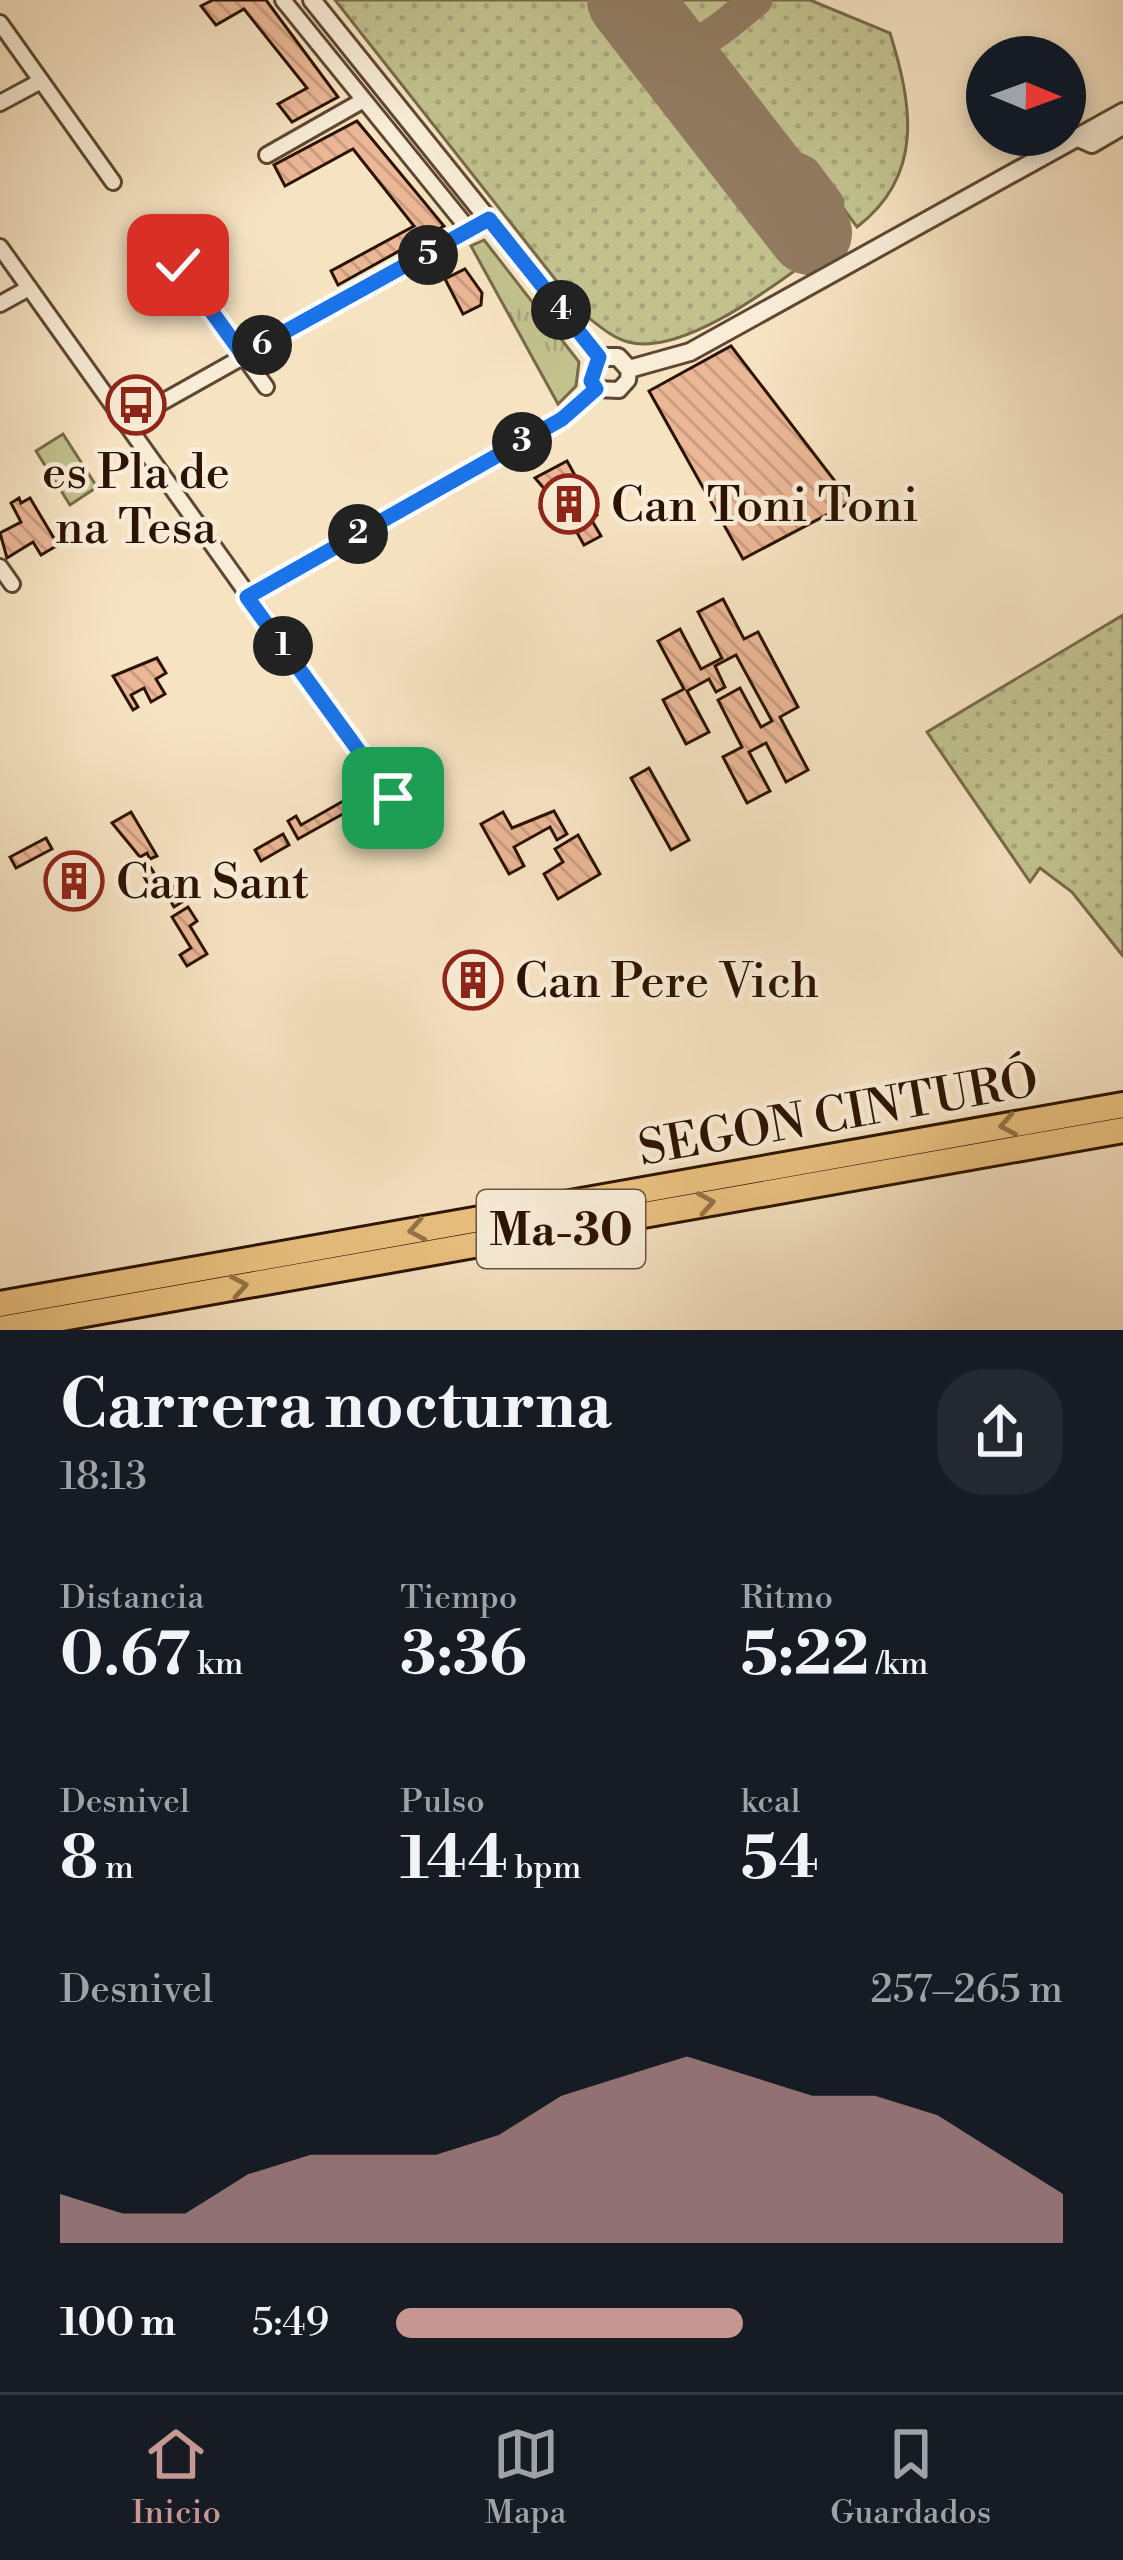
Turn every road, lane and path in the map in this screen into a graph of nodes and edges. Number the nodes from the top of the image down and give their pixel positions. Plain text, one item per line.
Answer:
1 (283, 0) edge
2 (312, 0) edge
3 (0, 22) edge
4 (41, 81) junction
5 (362, 101) junction
6 (0, 104) edge
7 (1123, 112) edge
8 (1123, 128) edge
9 (1086, 140) edge
10 (1086, 140) edge
11 (266, 155) dead end
12 (1056, 156) edge
13 (113, 182) dead end
14 (489, 219) junction
15 (470, 231) junction
16 (0, 247) edge
17 (178, 265) dead end
18 (29, 288) junction
19 (0, 304) edge
20 (243, 355) junction
21 (599, 357) junction
22 (628, 369) junction
23 (266, 387) dead end
24 (596, 389) junction
25 (125, 423) junction
26 (0, 567) edge
27 (12, 584) dead end
28 (247, 597) junction
29 (393, 798) dead end
30 (1123, 1105) edge
31 (1123, 1130) edge
32 (0, 1304) edge
33 (0, 1329) edge

1 - 5 street
2 - 14 street
3 - 4 street
4 - 6 street
4 - 13 street
5 - 11 street
5 - 15 street
7 - 9 street
8 - 10 street
12 - 22 street
14 - 15 street
14 - 21 street
15 - 20 street
16 - 18 street
17 - 20 street
18 - 19 street
18 - 25 street
20 - 23 street
20 - 25 street
21 - 22 street
21 - 24 street
22 - 24 street
24 - 28 street
25 - 28 street
26 - 27 street
28 - 29 street
30 -> 32 highway, SEGON CINTURÓ / Ma-30
33 -> 31 highway, SEGON CINTURÓ / Ma-30

